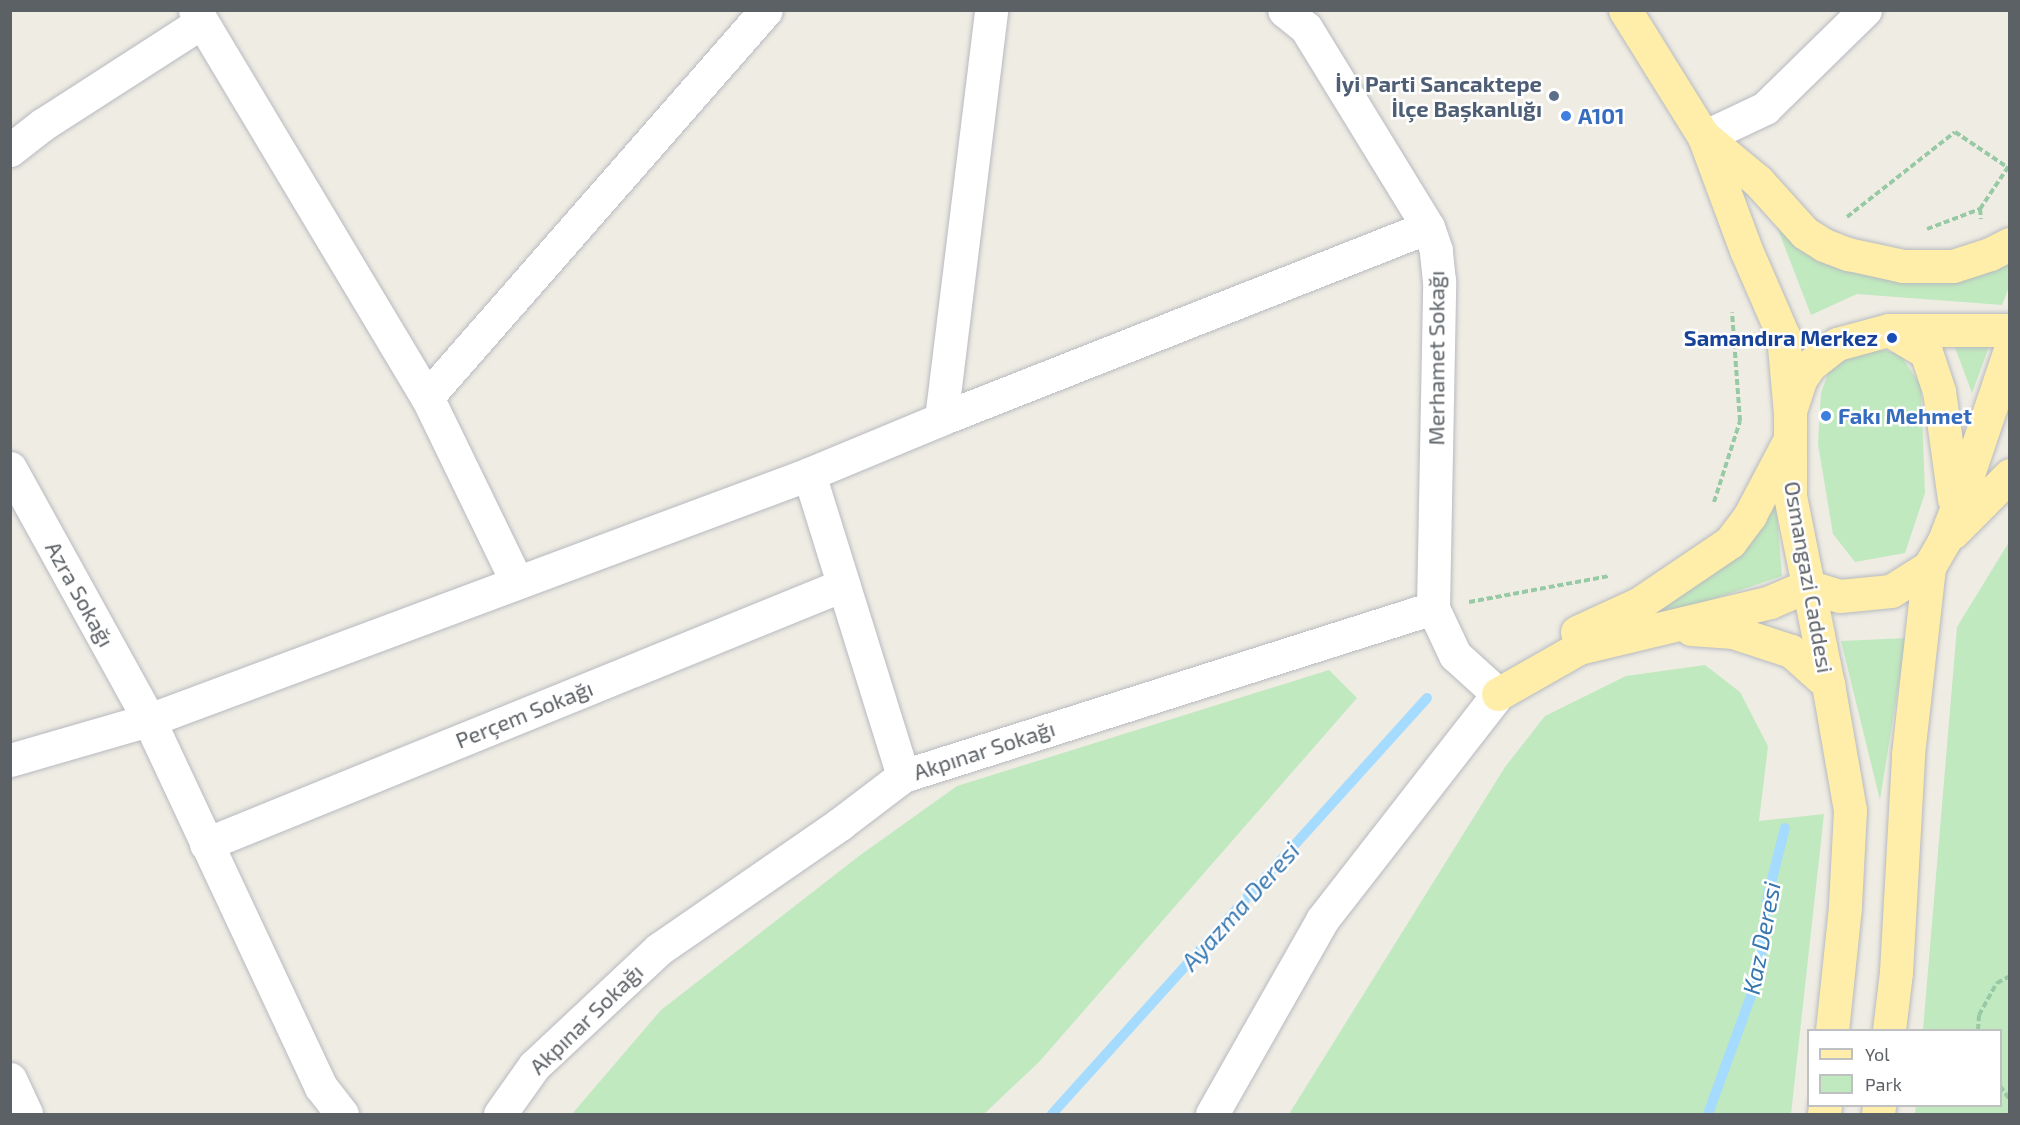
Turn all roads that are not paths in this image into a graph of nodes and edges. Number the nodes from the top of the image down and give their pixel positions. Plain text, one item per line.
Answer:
1 (766, 10) edge
2 (991, 10) edge
3 (1284, 10) edge
4 (1625, 10) edge
5 (1865, 10) edge
6 (199, 16) edge
7 (1704, 136) junction
8 (10, 150) edge
9 (1428, 227) junction
10 (2010, 244) edge
11 (1889, 330) junction
12 (2010, 330) edge
13 (2010, 350) edge
14 (427, 397) junction
15 (940, 419) junction
16 (1790, 426) junction
17 (10, 468) edge
18 (809, 474) junction
19 (2010, 475) edge
20 (1956, 510) junction
21 (1937, 554) junction
22 (517, 582) junction
23 (843, 585) junction
24 (1808, 586) junction
25 (1433, 608) junction
26 (1657, 627) junction
27 (1828, 684) junction
28 (1498, 694) junction
29 (148, 720) junction
30 (10, 760) edge
31 (903, 776) junction
32 (206, 844) junction
33 (1832, 1029) edge
34 (1889, 1029) edge
35 (10, 1079) edge
36 (26, 1114) edge
37 (342, 1114) edge
38 (500, 1114) edge
39 (1212, 1114) edge

1 - 14 street
2 - 15 street
3 - 9 street, Merhamet Sokağı
4 - 7 main road, Osmangazi Caddesi
5 - 7 street
6 - 8 street
6 - 14 street
7 - 10 main road, Osmangazi Caddesi
7 - 16 main road, Osmangazi Caddesi
9 - 15 street
9 - 25 street, Merhamet Sokağı
11 - 12 main road
11 - 16 main road
11 - 20 main road
13 - 20 main road
14 - 22 street
15 - 18 street
16 - 24 main road, Osmangazi Caddesi
16 - 28 main road
17 - 29 street, Azra Sokağı
18 - 22 street
18 - 23 street
19 - 21 main road
20 - 21 main road
21 - 24 main road
21 - 34 main road
22 - 29 street
23 - 31 street
23 - 32 street, Perçem Sokağı
24 - 26 main road
24 - 27 main road, Osmangazi Caddesi
25 - 28 street
25 - 31 street, Akpınar Sokağı
26 - 27 main road
26 - 28 main road
27 - 33 main road, Osmangazi Caddesi
28 - 39 street
29 - 30 street
29 - 32 street, Azra Sokağı
31 - 38 street, Akpınar Sokağı
32 - 37 street, Azra Sokağı
35 - 36 street

